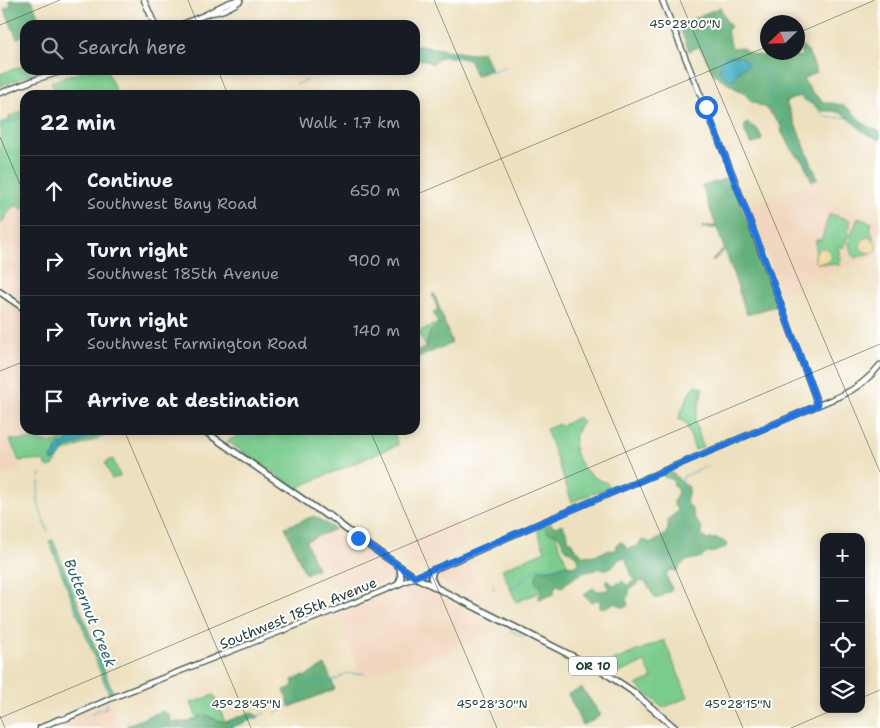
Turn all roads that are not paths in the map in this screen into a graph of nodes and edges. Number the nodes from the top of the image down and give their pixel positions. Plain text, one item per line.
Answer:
1 (144, 0) edge
2 (240, 0) edge
3 (662, 0) edge
4 (153, 20) edge
5 (192, 20) edge
6 (50, 75) edge
7 (0, 93) edge
8 (0, 292) edge
9 (20, 306) edge
10 (880, 365) edge
11 (818, 405) junction
12 (210, 435) edge
13 (400, 568) junction
14 (433, 570) junction
15 (415, 577) junction
16 (398, 585) junction
17 (436, 588) junction
18 (40, 728) edge
19 (675, 728) edge

1 - 4 street
2 - 5 street
3 - 11 street
6 - 7 street
8 - 9 main road
10 - 11 street, Southwest 185th Avenue
11 - 14 street, Southwest 185th Avenue
12 - 13 main road, OR 10
13 - 15 main road, OR 10
13 - 16 main road
14 - 15 street, Southwest 185th Avenue
14 - 17 main road
15 - 16 street, Southwest 185th Avenue
15 - 17 main road, OR 10
16 - 18 street, Southwest 185th Avenue
17 - 19 main road, OR 10

